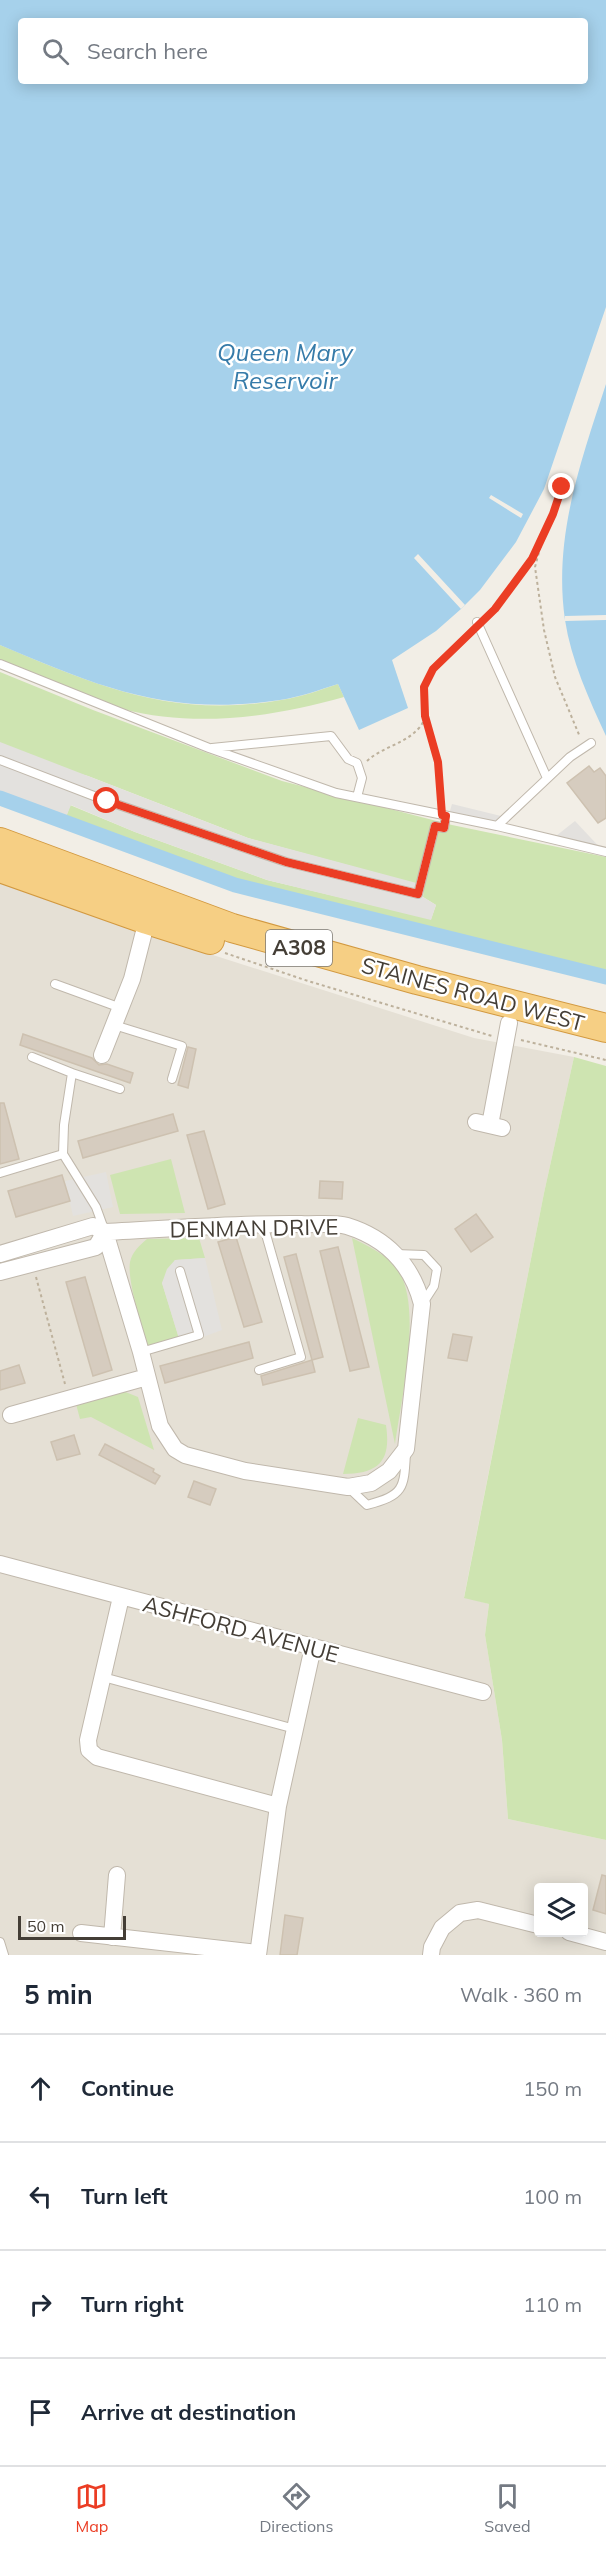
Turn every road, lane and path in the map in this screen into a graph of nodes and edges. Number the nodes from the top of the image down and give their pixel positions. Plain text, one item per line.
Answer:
1 (562, 487) dead end
2 (544, 535) junction
3 (478, 624) junction
4 (0, 664) edge
5 (425, 716) junction
6 (588, 745) joint
7 (209, 748) junction
8 (0, 760) edge
9 (359, 770) junction
10 (548, 778) junction
11 (357, 797) junction
12 (444, 816) junction
13 (497, 826) junction
14 (0, 842) edge
15 (606, 852) edge
16 (0, 868) edge
17 (147, 920) junction
18 (220, 951) dead end
19 (55, 984) dead end
20 (121, 1008) junction
21 (114, 1025) junction
22 (606, 1028) edge
23 (507, 1033) junction
24 (606, 1048) edge
25 (102, 1055) dead end
26 (32, 1057) dead end
27 (606, 1060) edge
28 (72, 1073) junction
29 (172, 1079) dead end
30 (120, 1089) dead end
31 (489, 1125) dead end
32 (63, 1154) junction
33 (0, 1173) edge
34 (262, 1223) junction
35 (105, 1233) junction
36 (394, 1253) junction
37 (0, 1254) edge
38 (32, 1263) junction
39 (180, 1271) dead end
40 (0, 1272) edge
41 (422, 1304) junction
42 (141, 1352) junction
43 (259, 1370) dead end
44 (147, 1377) junction
45 (69, 1399) junction
46 (11, 1415) dead end
47 (406, 1449) junction
48 (348, 1487) junction
49 (0, 1564) edge
50 (121, 1597) junction
51 (313, 1647) junction
52 (103, 1677) junction
53 (483, 1692) dead end
54 (295, 1729) junction
55 (278, 1806) junction
56 (117, 1875) dead end
57 (534, 1924) edge
58 (81, 1934) dead end
59 (112, 1937) junction
60 (588, 1937) edge
61 (0, 1942) edge
62 (606, 1942) edge
63 (258, 1954) edge
64 (4, 1955) edge
65 (431, 1955) edge

1 - 2 path
2 - 3 path
2 - 6 path
3 - 5 path
3 - 10 lane
4 - 7 lane
5 - 9 path
5 - 12 path
6 - 10 lane
7 - 9 lane
7 - 11 lane
8 - 12 lane
9 - 11 lane
10 - 13 lane
11 - 12 lane
12 - 13 lane
13 - 15 lane
14 - 22 highway, STAINES ROAD WEST / A308
16 - 17 highway, STAINES ROAD WEST / A308
17 - 20 street
17 - 23 highway, STAINES ROAD WEST / A308
18 - 23 path
19 - 20 lane
20 - 21 street
21 - 25 street
21 - 29 lane
23 - 24 highway, STAINES ROAD WEST / A308
23 - 27 path
23 - 31 street
26 - 28 lane
28 - 30 lane
28 - 32 lane
32 - 33 lane
32 - 35 lane
34 - 35 street, DENMAN DRIVE
34 - 36 street, DENMAN DRIVE
34 - 43 lane
35 - 37 street, DENMAN DRIVE
35 - 38 street
35 - 42 street
36 - 41 street, DENMAN DRIVE
36 - 41 lane
38 - 40 street
38 - 45 path
39 - 42 lane
41 - 47 street, DENMAN DRIVE
42 - 44 street
44 - 45 street
44 - 48 street
45 - 46 street
47 - 48 street
47 - 48 lane
49 - 50 street, ASHFORD AVENUE
50 - 51 street, ASHFORD AVENUE
50 - 52 street
51 - 53 street, ASHFORD AVENUE
51 - 54 street
52 - 54 lane
52 - 55 street
54 - 55 street
55 - 63 street
56 - 59 street
57 - 65 street
58 - 59 street
59 - 63 street
60 - 62 street
61 - 64 lane

